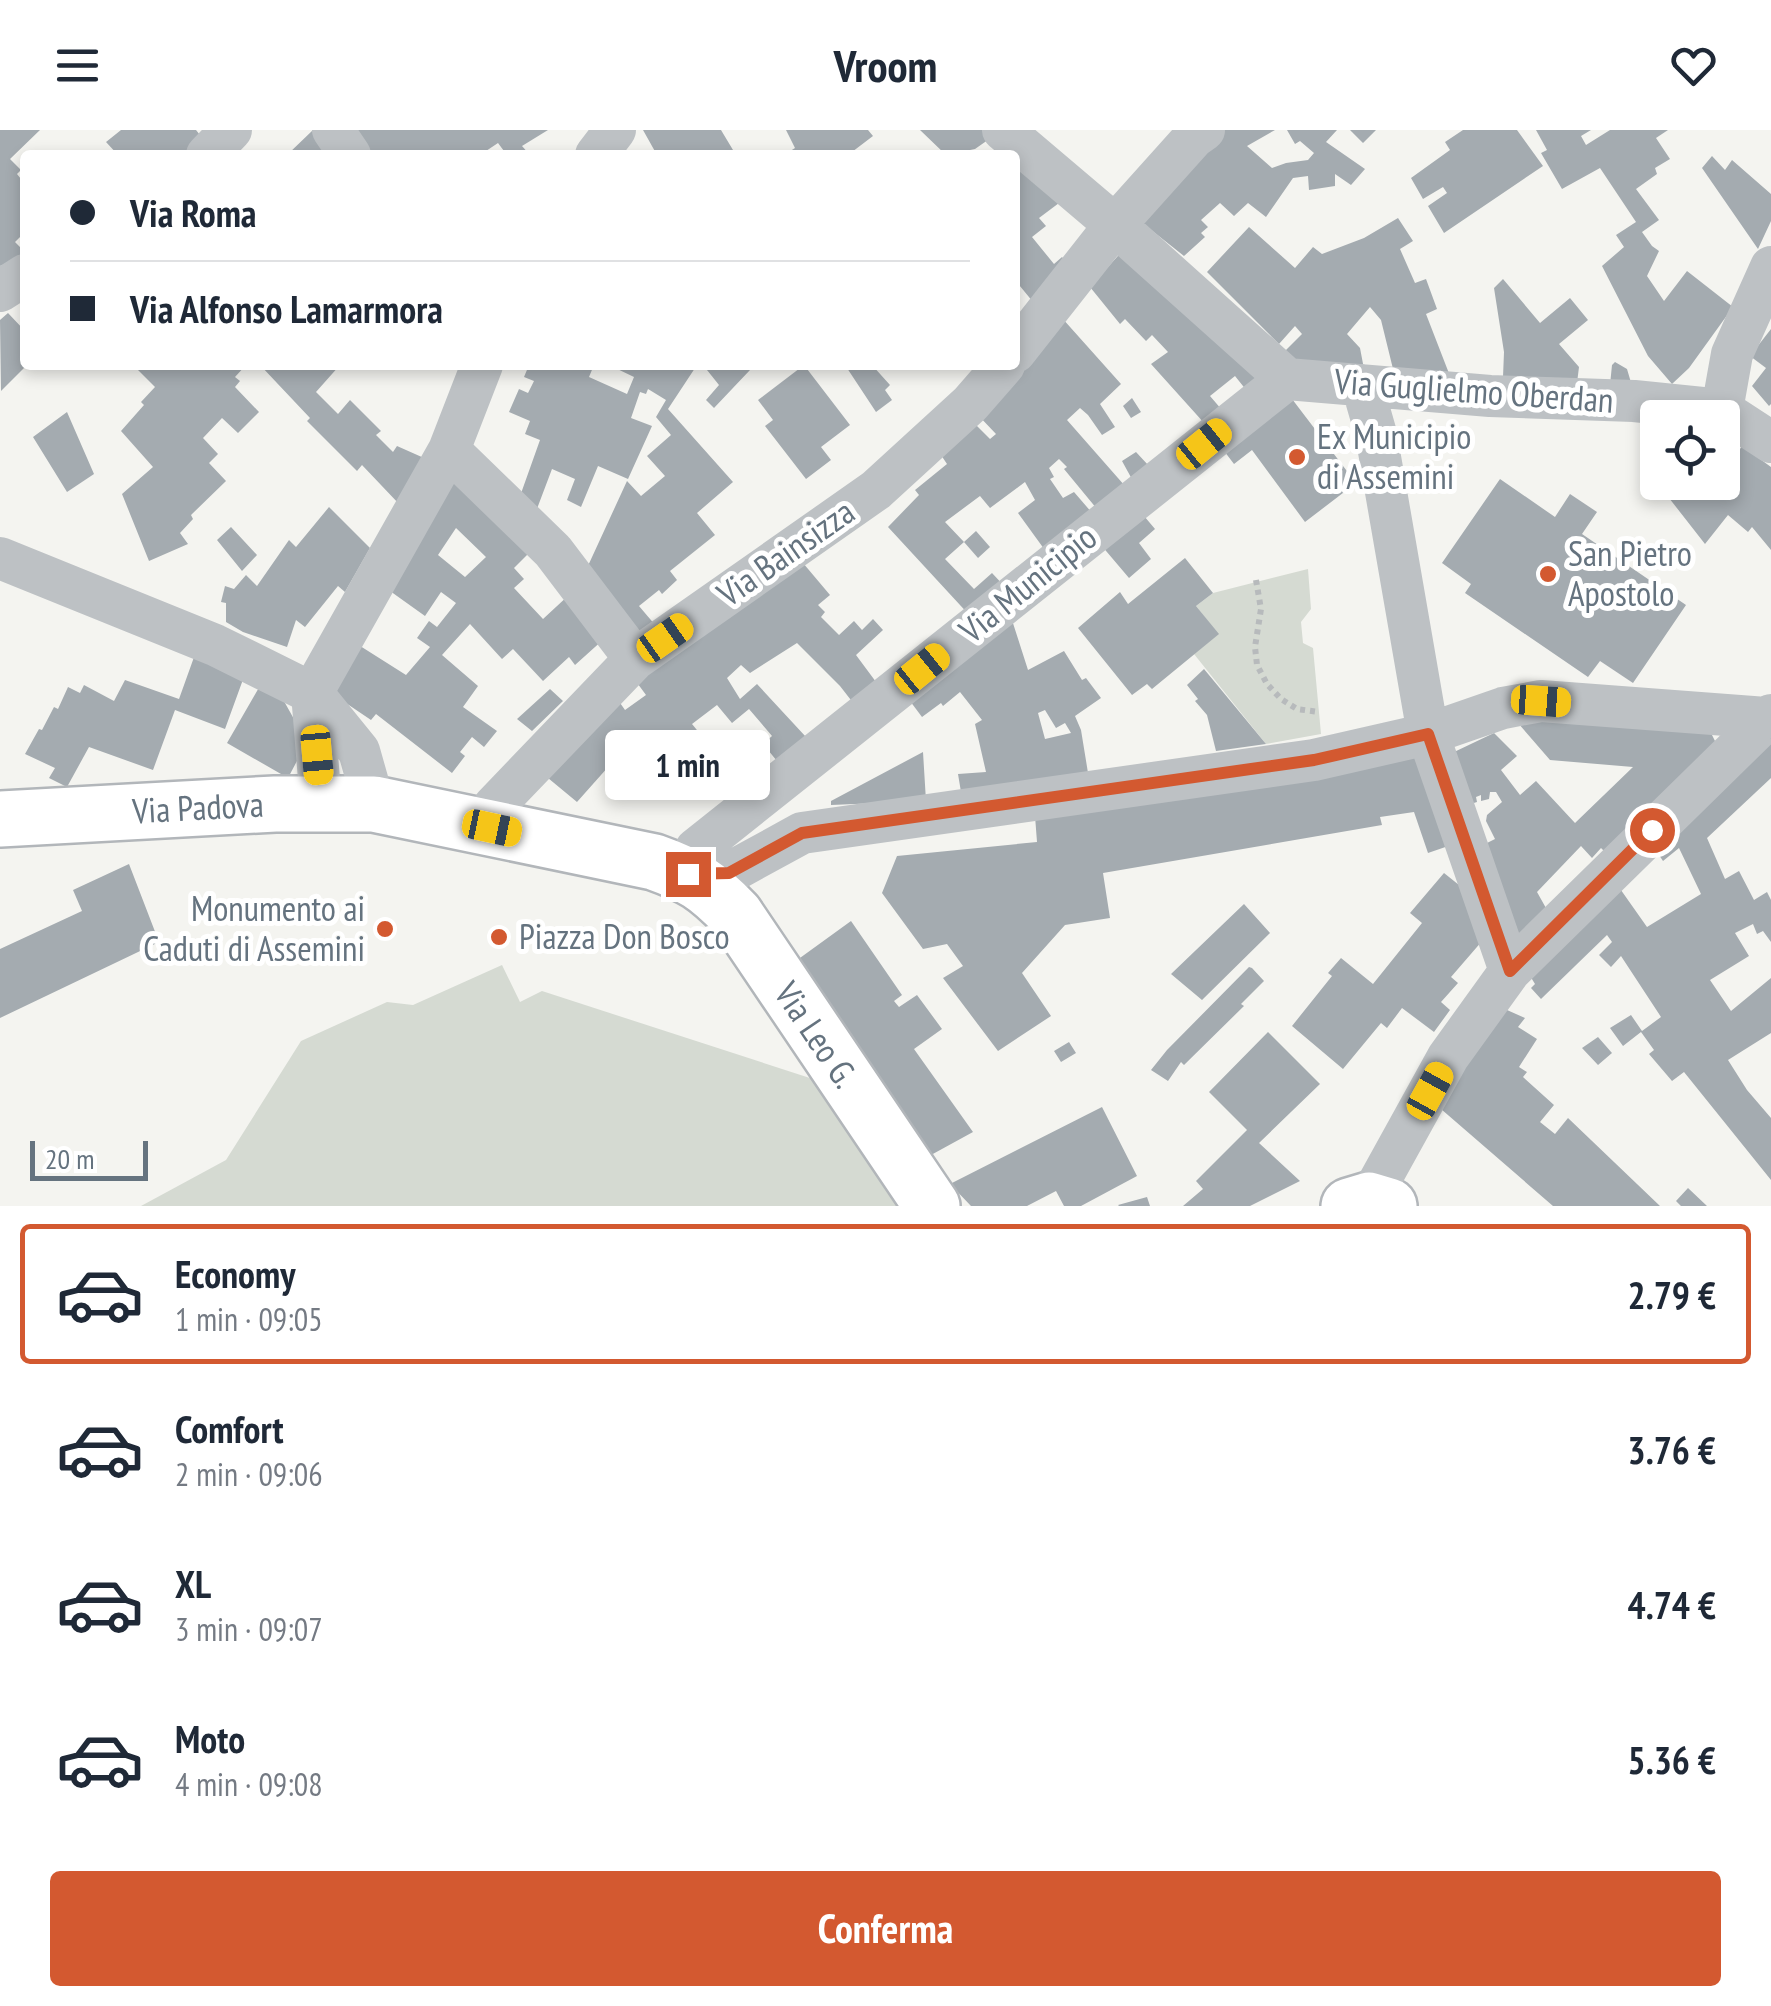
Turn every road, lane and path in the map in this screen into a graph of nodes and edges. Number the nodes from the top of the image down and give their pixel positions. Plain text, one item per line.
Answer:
1 (232, 130) edge
2 (615, 130) edge
3 (1003, 130) edge
4 (1204, 130) edge
5 (212, 150) edge
6 (600, 150) edge
7 (1114, 225) junction
8 (1771, 267) edge
9 (1020, 346) edge
10 (480, 370) edge
11 (1000, 370) edge
12 (1286, 379) junction
13 (1362, 385) junction
14 (1724, 400) edge
15 (1640, 402) edge
16 (1740, 422) edge
17 (1771, 442) edge
18 (449, 450) junction
19 (0, 558) edge
20 (1256, 580) dead end
21 (634, 659) junction
22 (312, 694) junction
23 (1319, 712) dead end
24 (1768, 716) edge
25 (1428, 734) junction
26 (773, 788) junction
27 (347, 804) junction
28 (0, 818) edge
29 (492, 828) junction
30 (802, 833) junction
31 (688, 874) junction
32 (1510, 971) junction
33 (1369, 1204) edge
34 (932, 1206) edge

1 - 5 street
2 - 6 street
3 - 7 street
4 - 7 street
7 - 9 street
7 - 12 street
8 - 14 street
10 - 18 street
11 - 21 street, Via Bainsizza
12 - 13 street, Via Guglielmo Oberdan
12 - 26 street, Via Municipio
13 - 15 street, Via Guglielmo Oberdan
13 - 25 street
16 - 17 street
18 - 21 street
18 - 22 street
19 - 22 street
20 - 23 path
21 - 29 street, Via Bainsizza
22 - 27 street
24 - 25 street
24 - 32 street
25 - 30 street
25 - 32 street
26 - 30 street
26 - 31 street, Via Municipio
27 - 28 street, Via Padova
27 - 29 street, Via Padova
29 - 31 street, Via Padova
30 - 31 street
31 - 34 street, Via Leo G.
32 - 33 street

